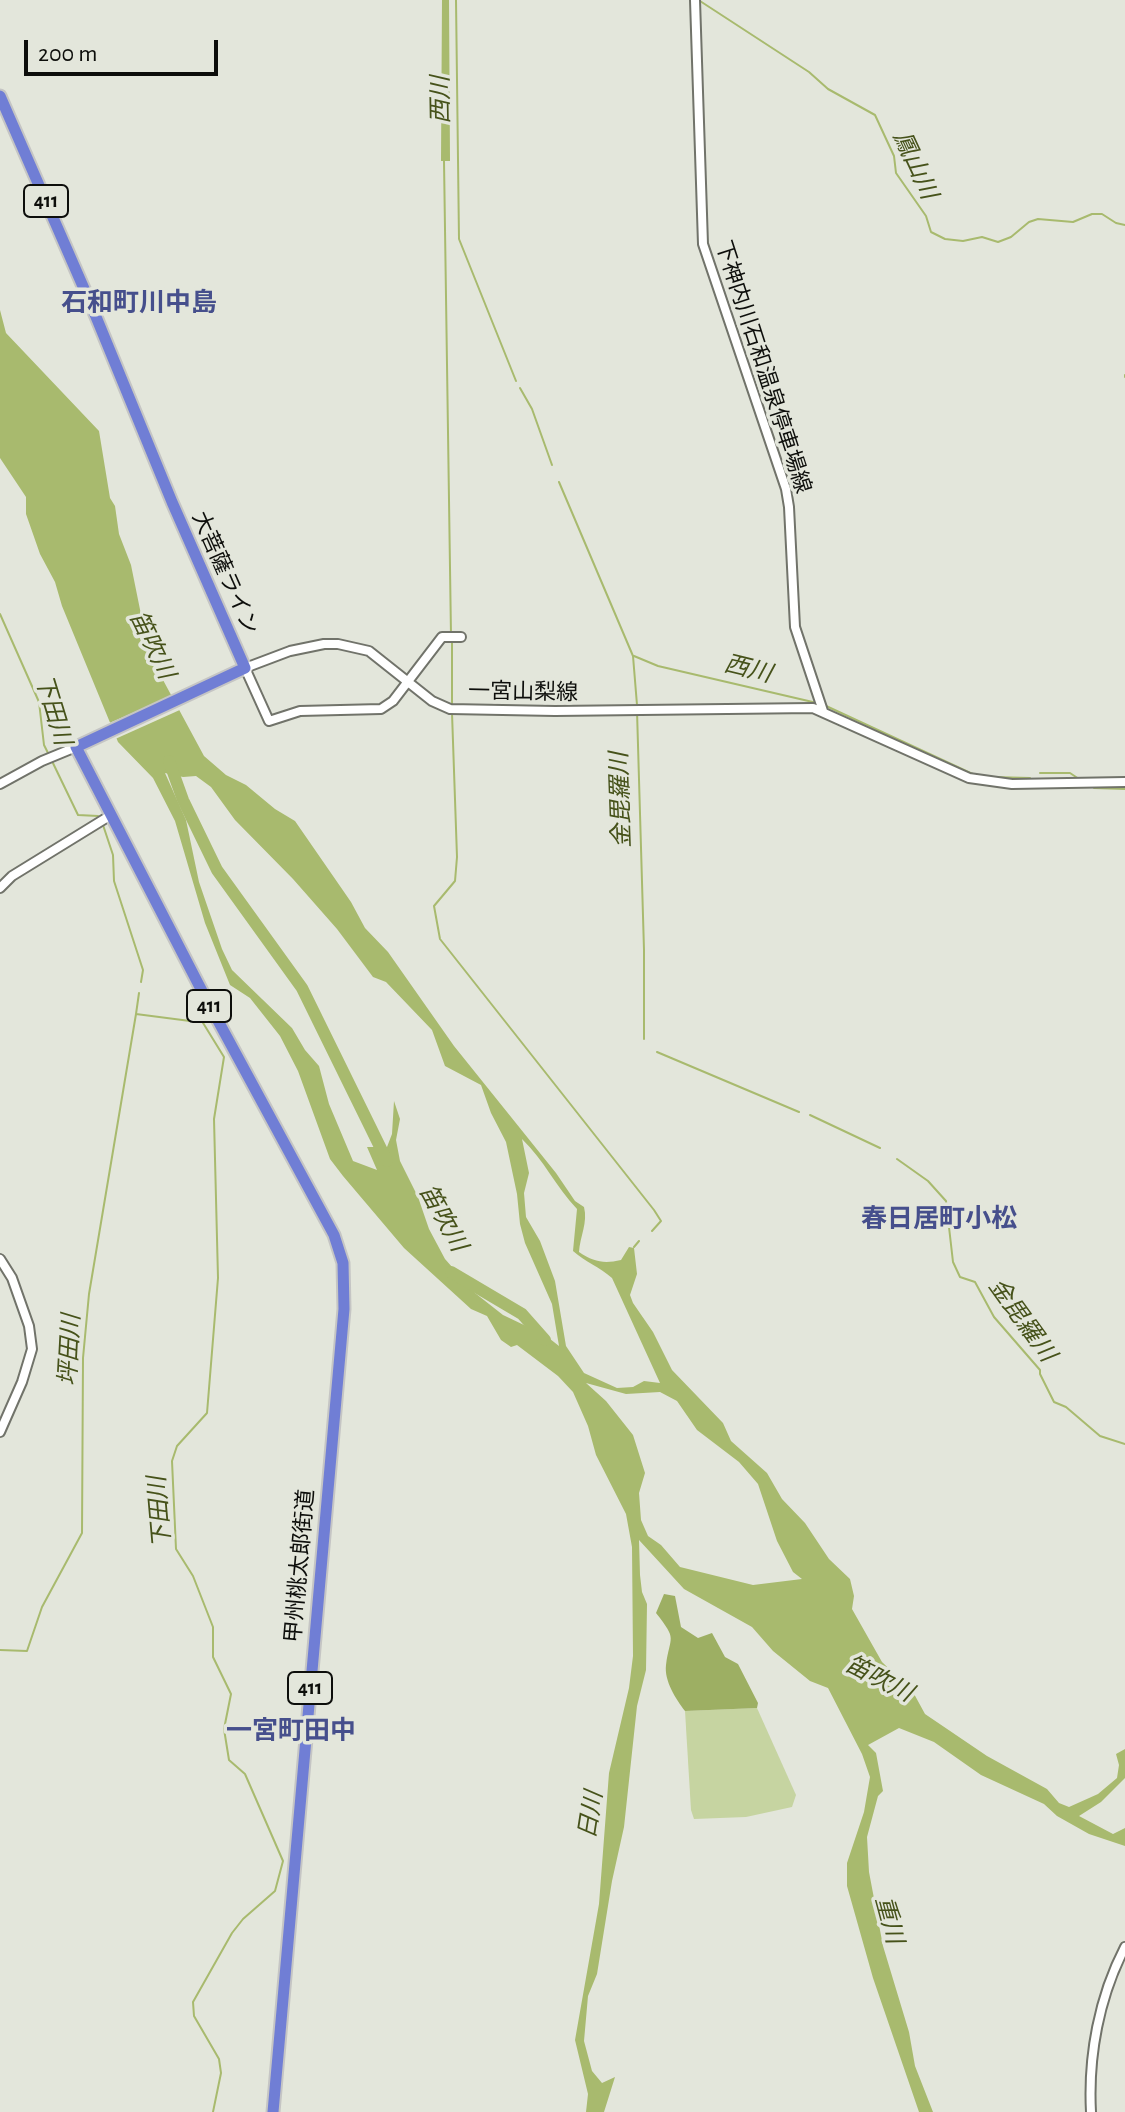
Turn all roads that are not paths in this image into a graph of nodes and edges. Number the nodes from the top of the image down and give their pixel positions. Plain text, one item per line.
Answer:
1 (695, 1) edge
2 (0, 96) edge
3 (455, 637) dead end
4 (240, 670) junction
5 (408, 681) junction
6 (822, 706) junction
7 (80, 746) junction
8 (1125, 782) edge
9 (0, 784) edge
10 (104, 819) junction
11 (0, 888) edge
12 (0, 1259) edge
13 (0, 1432) edge
14 (1125, 1947) edge
15 (273, 2112) edge
16 (1091, 2112) edge

1 - 6 main road, 下神内川石和温泉停車場線
2 - 4 highway, 大菩薩ライン / 411
3 - 5 main road
4 - 5 main road, 一宮山梨線
4 - 5 main road
4 - 7 highway
5 - 6 main road, 一宮山梨線
6 - 8 main road
7 - 9 main road
7 - 10 highway, 411
10 - 11 main road
10 - 15 highway, 甲州桃太郎街道 / 411
12 - 13 main road
14 - 16 main road

